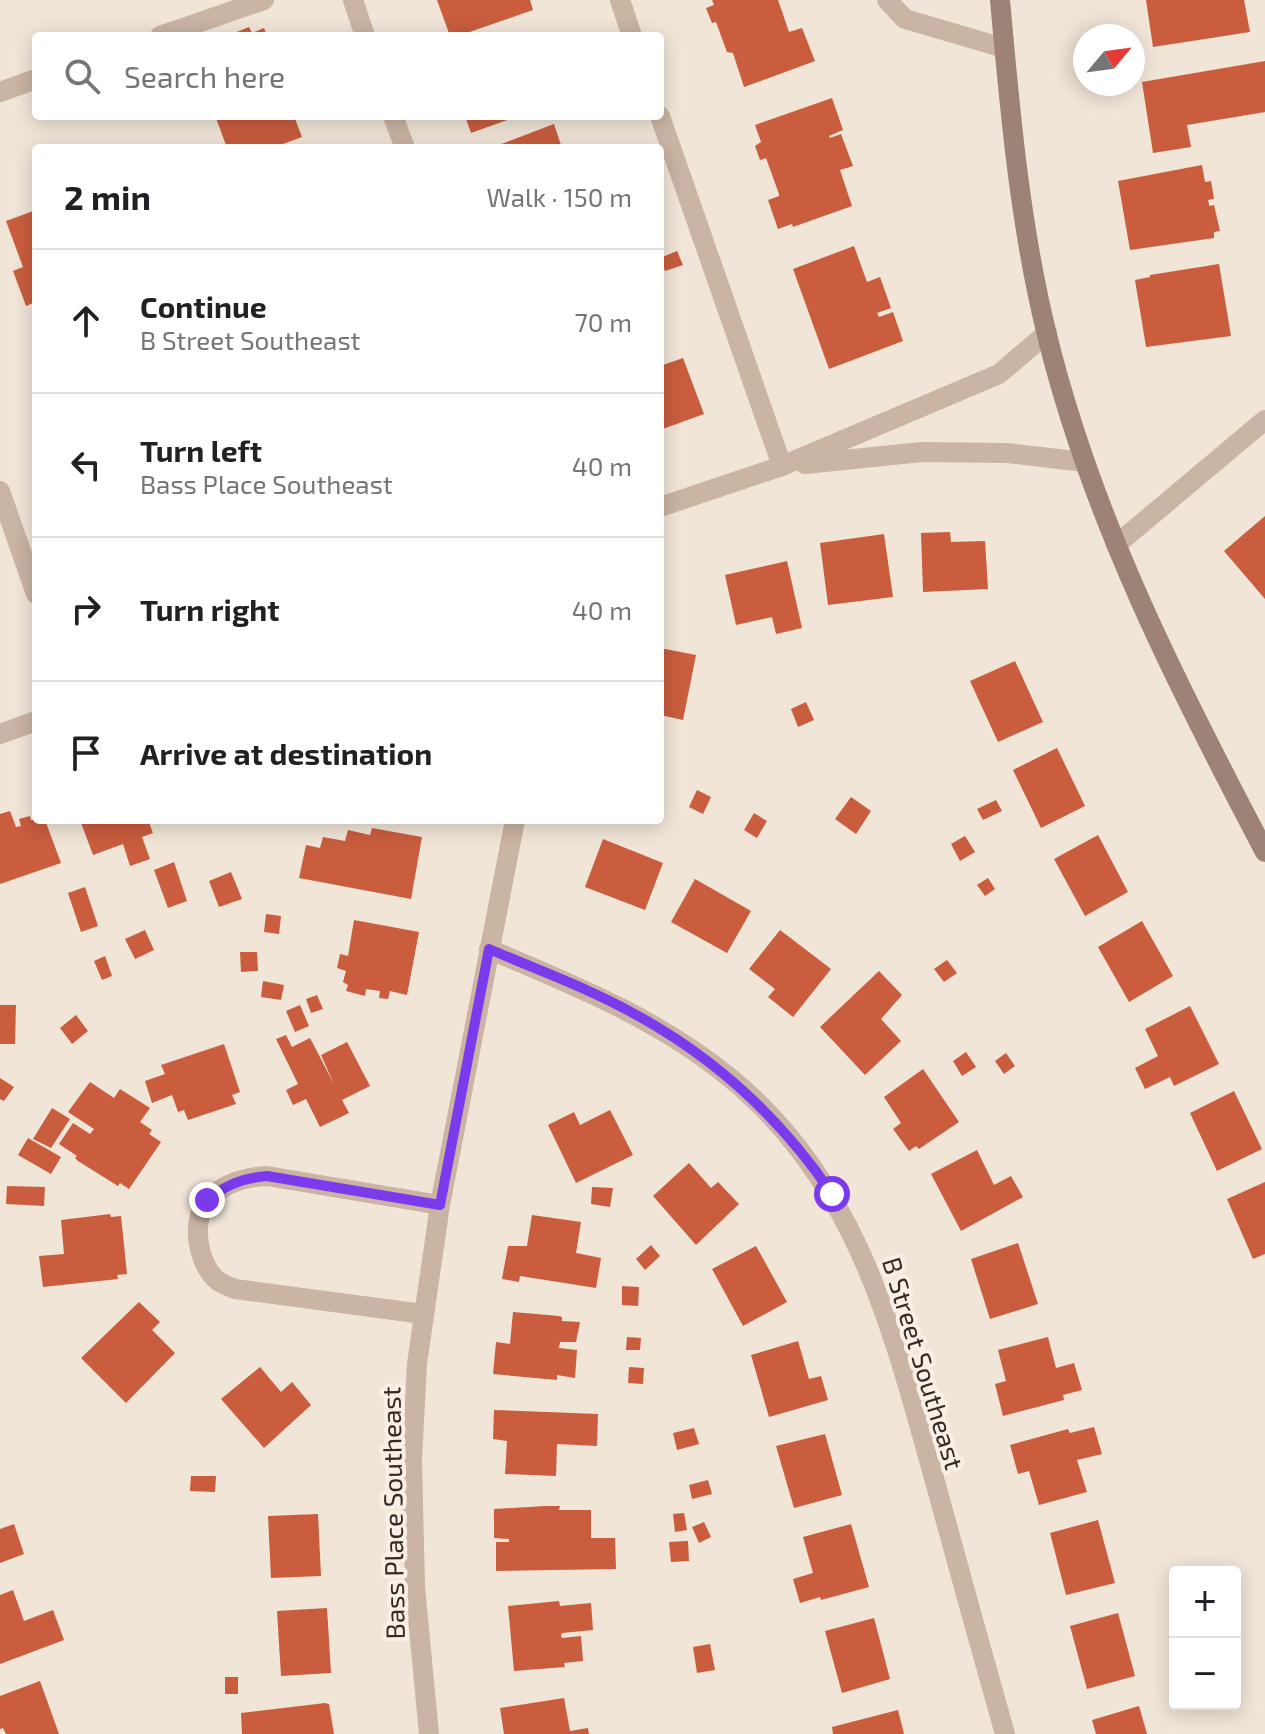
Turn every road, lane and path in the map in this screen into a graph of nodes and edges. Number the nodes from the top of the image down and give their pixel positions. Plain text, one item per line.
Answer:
1 (264, 0) edge
2 (353, 0) edge
3 (620, 0) edge
4 (887, 0) edge
5 (1000, 0) edge
6 (172, 32) edge
7 (364, 32) edge
8 (631, 32) edge
9 (1004, 48) junction
10 (32, 80) edge
11 (0, 92) edge
12 (394, 120) edge
13 (661, 120) edge
14 (404, 144) edge
15 (1047, 333) junction
16 (1265, 420) edge
17 (1084, 462) junction
18 (782, 466) junction
19 (0, 491) edge
20 (664, 506) edge
21 (1116, 545) junction
22 (29, 549) edge
23 (32, 722) edge
24 (0, 734) edge
25 (514, 824) edge
26 (1265, 852) edge
27 (489, 949) junction
28 (440, 1205) junction
29 (423, 1314) junction
30 (429, 1734) edge
31 (1005, 1734) edge

1 - 6 street
2 - 7 street
3 - 8 street
4 - 9 street
5 - 9 main road
9 - 15 main road
10 - 11 street
12 - 14 street
13 - 18 street
15 - 17 main road
15 - 18 street
16 - 21 street
17 - 18 street
17 - 21 main road
18 - 20 street
19 - 22 street
21 - 26 main road
23 - 24 street
25 - 27 street, Bass Place Southeast
27 - 28 street, Bass Place Southeast
27 - 31 street, B Street Southeast
28 - 29 street, Bass Place Southeast
28 - 29 street
29 - 30 street, Bass Place Southeast

